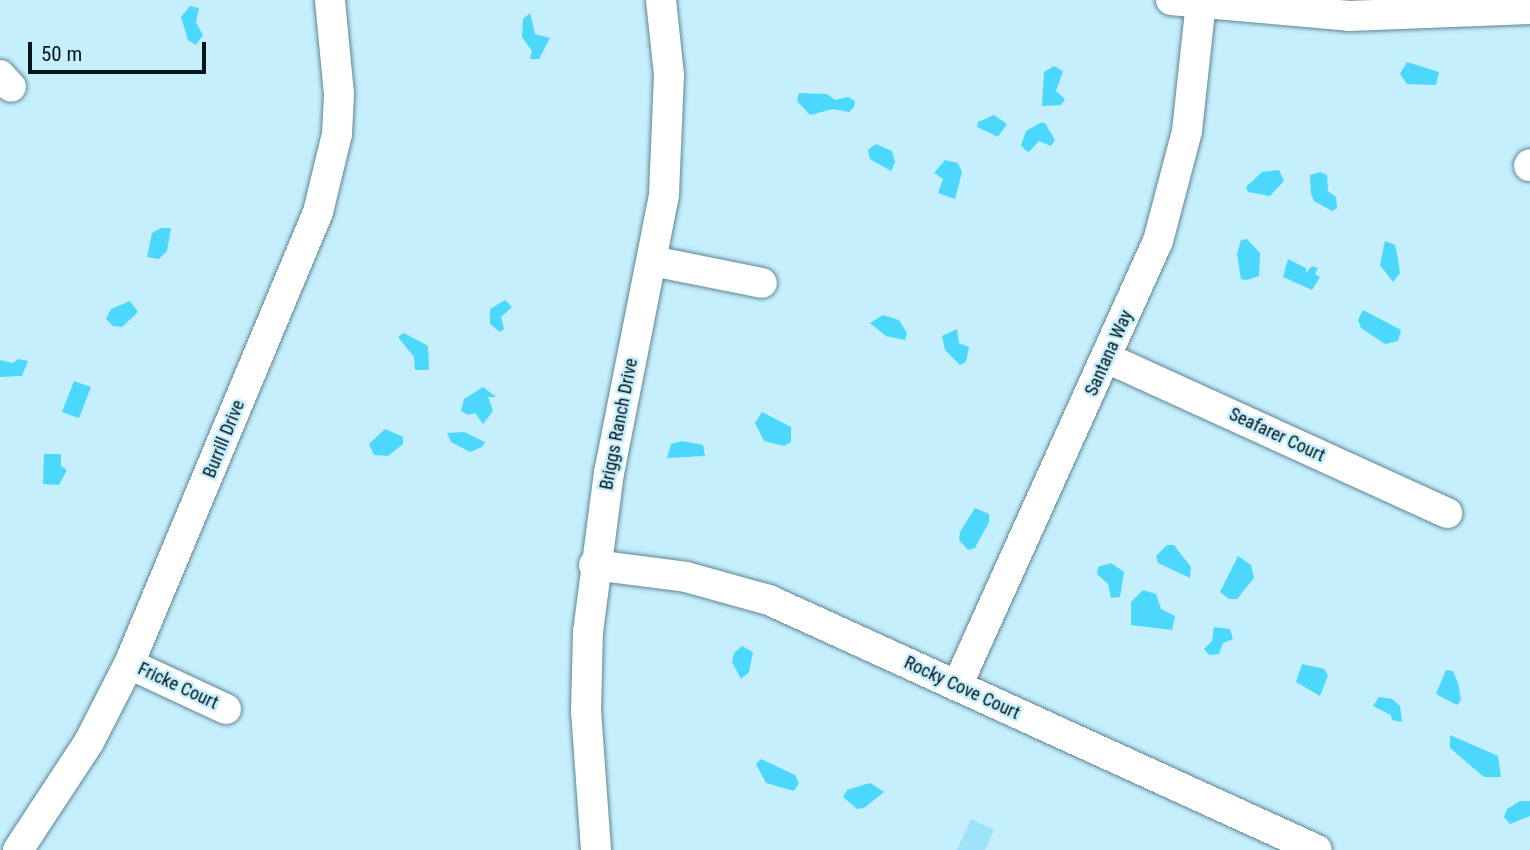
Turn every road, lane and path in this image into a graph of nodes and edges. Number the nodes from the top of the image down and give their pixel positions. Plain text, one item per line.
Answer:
1 (330, 0) edge
2 (661, 0) edge
3 (1171, 0) edge
4 (1201, 4) junction
5 (1530, 9) edge
6 (652, 261) junction
7 (762, 283) dead end
8 (1107, 358) junction
9 (1447, 513) dead end
10 (594, 565) junction
11 (130, 664) junction
12 (957, 685) junction
13 (226, 709) dead end
14 (18, 850) edge
15 (596, 850) edge
16 (1317, 850) edge

1 - 11 street, Burrill Drive
2 - 6 street, Briggs Ranch Drive
3 - 4 street
4 - 5 street
4 - 8 street, Santana Way
6 - 7 street
6 - 10 street, Briggs Ranch Drive
8 - 9 street, Seafarer Court
8 - 12 street, Santana Way
10 - 12 street, Rocky Cove Court
10 - 15 street, Briggs Ranch Drive
11 - 13 street, Fricke Court
11 - 14 street, Burrill Drive
12 - 16 street, Rocky Cove Court

